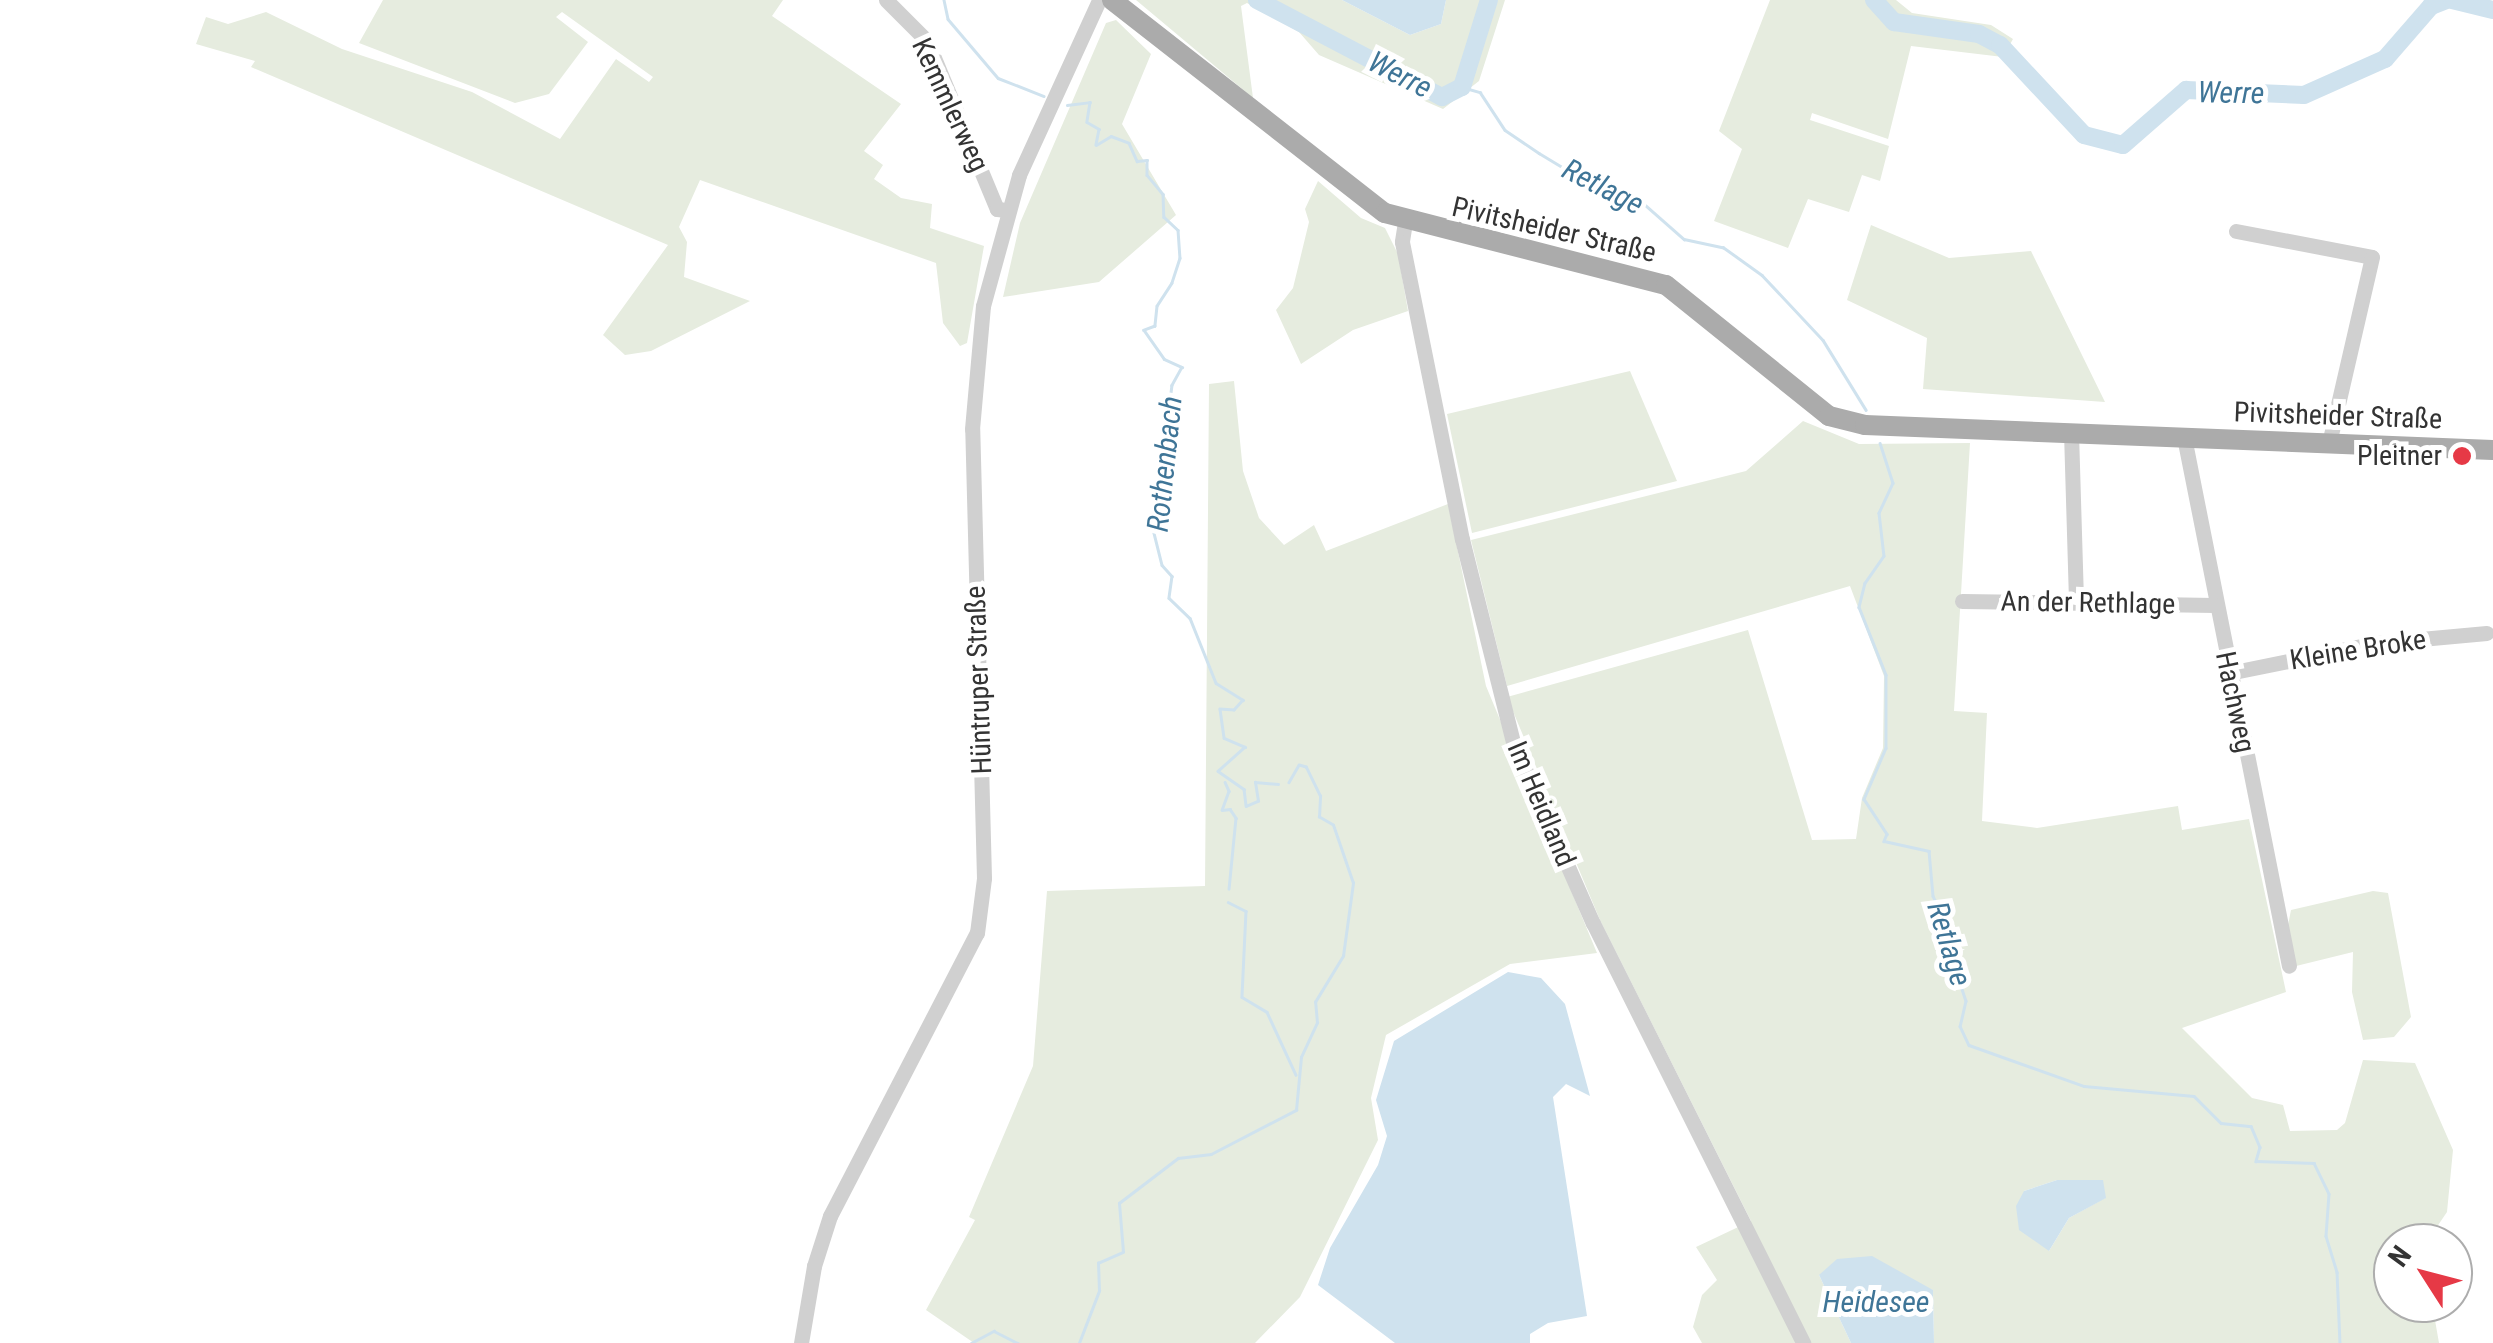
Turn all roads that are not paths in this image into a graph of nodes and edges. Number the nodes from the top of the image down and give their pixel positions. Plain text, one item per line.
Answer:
1 (886, 0) edge
2 (1099, 0) edge
3 (1112, 0) edge
4 (1006, 210) junction
5 (1404, 222) junction
6 (2236, 231) dead end
7 (2070, 432) junction
8 (2184, 437) junction
9 (2329, 443) junction
10 (2493, 450) edge
11 (1962, 601) dead end
12 (2076, 601) junction
13 (2214, 606) junction
14 (2486, 633) dead end
15 (2230, 672) junction
16 (2289, 966) dead end
17 (801, 1343) edge
18 (1803, 1343) edge

1 - 4 street, Kemmlerweg
2 - 4 street, Hüntruper Straße
3 - 5 main road, Pivitsheider Straße
4 - 17 street, Hüntruper Straße
5 - 7 main road, Pivitsheider Straße
5 - 18 street, Im Heidland
6 - 9 street
7 - 8 main road, Pivitsheider Straße
7 - 12 street
8 - 9 main road, Pivitsheider Straße
8 - 13 street, Hachweg
9 - 10 main road, Pivitsheider Straße
11 - 12 street, An der Rethlage
12 - 13 street, An der Rethlage
13 - 15 street, Hachweg
14 - 15 street, Kleine Broke
15 - 16 street, Hachweg

